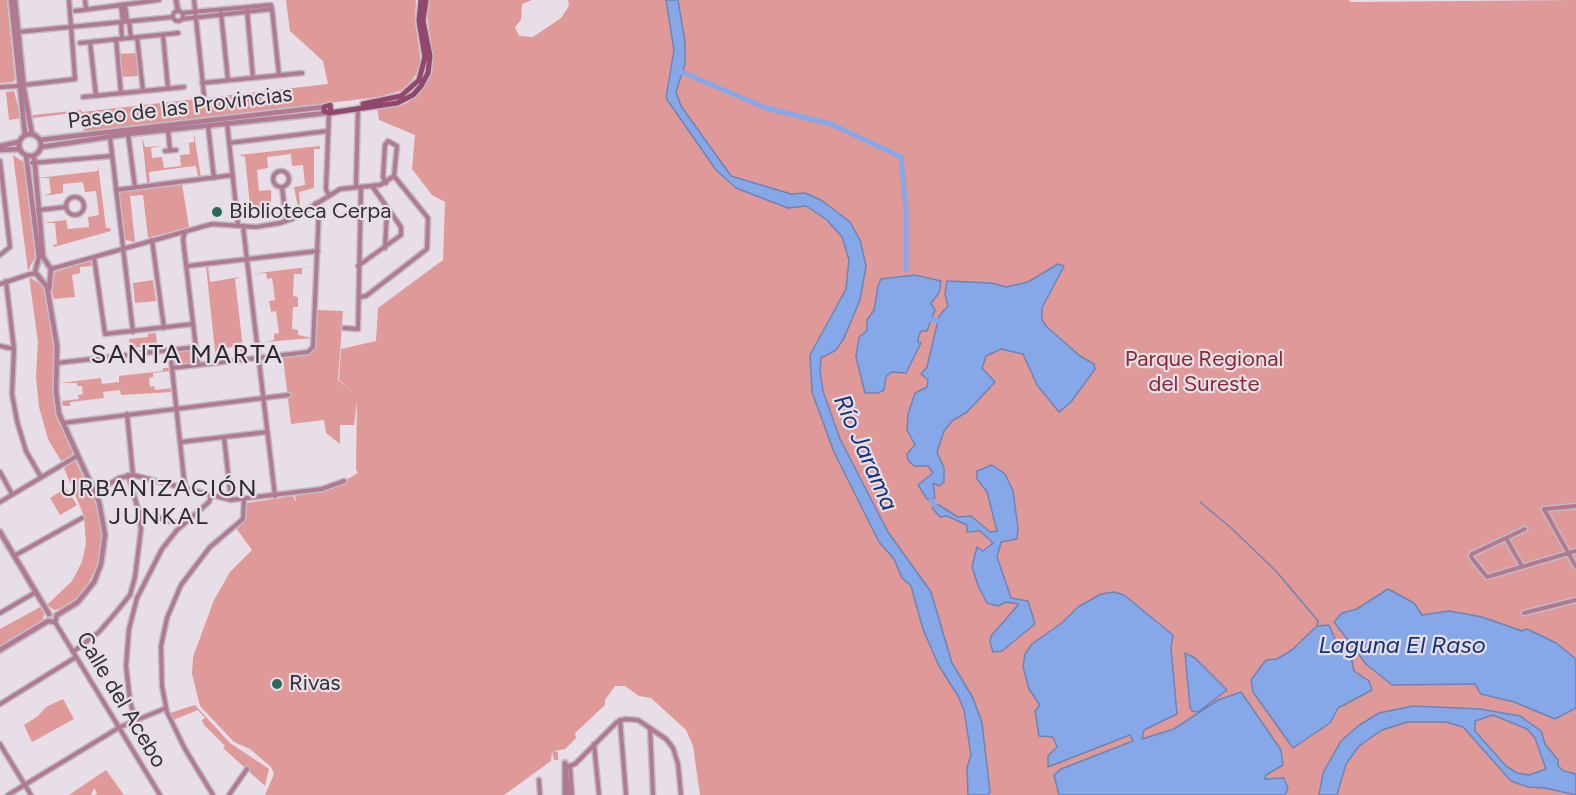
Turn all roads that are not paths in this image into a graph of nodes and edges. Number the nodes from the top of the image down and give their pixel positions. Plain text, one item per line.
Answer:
1 (13, 0) edge
2 (69, 0) edge
3 (86, 0) edge
4 (110, 0) edge
5 (159, 0) edge
6 (176, 0) edge
7 (194, 0) edge
8 (421, 0) edge
9 (426, 0) edge
10 (134, 2) edge
11 (123, 5) junction
12 (111, 7) junction
13 (86, 9) junction
14 (247, 9) junction
15 (75, 10) dead end
16 (180, 12) junction
17 (221, 12) junction
18 (196, 15) junction
19 (173, 17) junction
20 (182, 19) junction
21 (125, 22) junction
22 (71, 27) junction
23 (18, 32) junction
24 (178, 33) dead end
25 (163, 34) junction
26 (137, 37) junction
27 (131, 38) junction
28 (116, 39) junction
29 (123, 39) junction
30 (90, 42) junction
31 (80, 43) dead end
32 (302, 73) dead end
33 (279, 75) junction
34 (254, 78) junction
35 (228, 80) junction
36 (202, 83) junction
37 (22, 85) junction
38 (0, 87) edge
39 (183, 87) dead end
40 (168, 88) junction
41 (142, 91) junction
42 (122, 93) junction
43 (204, 95) dead end
44 (96, 96) junction
45 (83, 97) dead end
46 (358, 108) junction
47 (328, 110) junction
48 (227, 123) junction
49 (208, 126) junction
50 (168, 130) junction
51 (328, 131) junction
52 (32, 134) junction
53 (128, 134) junction
54 (25, 135) junction
55 (110, 137) junction
56 (40, 140) junction
57 (19, 142) junction
58 (229, 143) junction
59 (40, 147) junction
60 (0, 148) edge
61 (20, 149) junction
62 (171, 150) dead end
63 (26, 155) junction
64 (34, 155) junction
65 (112, 156) junction
66 (0, 161) edge
67 (32, 163) junction
68 (0, 166) edge
69 (233, 175) junction
70 (394, 176) junction
71 (214, 178) junction
72 (386, 183) junction
73 (372, 186) junction
74 (135, 187) junction
75 (282, 187) junction
76 (359, 187) junction
77 (116, 190) junction
78 (328, 196) junction
79 (316, 203) junction
80 (66, 207) junction
81 (38, 210) junction
82 (387, 210) junction
83 (6, 211) junction
84 (0, 212) edge
85 (286, 221) junction
86 (238, 225) junction
87 (243, 226) junction
88 (186, 231) junction
89 (177, 234) junction
90 (183, 239) junction
91 (152, 240) junction
92 (386, 248) junction
93 (123, 249) junction
94 (318, 251) junction
95 (0, 255) edge
96 (94, 257) junction
97 (247, 259) junction
98 (45, 264) junction
99 (38, 265) junction
100 (187, 266) junction
101 (358, 266) junction
102 (51, 269) junction
103 (36, 274) junction
104 (50, 276) junction
105 (41, 279) junction
106 (6, 281) junction
107 (0, 284) edge
108 (359, 297) junction
109 (50, 304) junction
110 (193, 324) junction
111 (164, 328) junction
112 (344, 328) dead end
113 (133, 332) junction
114 (0, 346) edge
115 (196, 346) junction
116 (14, 349) junction
117 (170, 350) junction
118 (258, 358) junction
119 (57, 363) junction
120 (198, 365) junction
121 (172, 368) junction
122 (288, 394) dead end
123 (263, 398) junction
124 (177, 408) junction
125 (127, 414) junction
126 (62, 423) junction
127 (267, 432) junction
128 (224, 437) junction
129 (181, 442) junction
130 (77, 456) junction
131 (0, 472) edge
132 (131, 475) junction
133 (41, 477) junction
134 (344, 481) dead end
135 (185, 488) junction
136 (95, 493) junction
137 (12, 494) junction
138 (211, 496) junction
139 (275, 496) junction
140 (231, 500) junction
141 (244, 500) junction
142 (0, 502) edge
143 (1576, 506) edge
144 (140, 512) junction
145 (82, 518) dead end
146 (183, 525) junction
147 (1525, 529) dead end
148 (0, 532) edge
149 (1506, 538) junction
150 (1576, 551) edge
151 (1568, 553) junction
152 (14, 556) junction
153 (1522, 566) junction
154 (1576, 567) edge
155 (135, 577) junction
156 (144, 580) junction
157 (36, 592) junction
158 (129, 595) junction
159 (137, 598) junction
160 (1576, 600) edge
161 (0, 613) edge
162 (1524, 613) dead end
163 (49, 614) junction
164 (57, 615) junction
165 (48, 621) junction
166 (55, 622) junction
167 (0, 650) edge
168 (73, 652) junction
169 (76, 657) junction
170 (0, 704) edge
171 (166, 708) junction
172 (135, 719) junction
173 (620, 720) junction
174 (119, 728) junction
175 (650, 728) junction
176 (0, 744) edge
177 (594, 744) junction
178 (568, 767) joint
179 (247, 769) dead end
180 (539, 780) dead end
181 (25, 785) junction
182 (8, 795) edge
183 (31, 795) edge
184 (160, 795) edge
185 (213, 795) edge
186 (229, 795) edge
187 (540, 795) edge
188 (569, 795) edge
189 (599, 795) edge
190 (626, 795) edge
191 (653, 795) edge
192 (681, 795) edge

1 - 23 street
1 - 37 street
2 - 22 street
3 - 13 street
4 - 12 street
5 - 10 street
6 - 16 street
7 - 18 street
8 - 47 main road, Paseo de las Provincias
9 - 46 main road, Paseo de las Provincias
10 - 11 street
11 - 12 street
11 - 21 street
12 - 13 street
13 - 15 street
14 - 17 street
14 - 33 street
14 - 34 street
16 - 18 street
16 - 19 street
16 - 20 street
17 - 18 street
17 - 35 street
18 - 20 street
18 - 36 street
19 - 20 street
19 - 21 street
21 - 22 street
21 - 27 street
21 - 29 street
22 - 23 street
22 - 37 street
23 - 37 street
24 - 25 street
25 - 26 street
25 - 40 street
26 - 27 street
26 - 41 street
27 - 29 street
28 - 29 street
28 - 30 street
28 - 42 street
30 - 31 street
30 - 44 street
32 - 33 street
33 - 34 street
34 - 35 street
35 - 36 street
36 - 43 street
37 - 38 street
37 - 52 street
37 - 54 street
39 - 40 street
40 - 41 street
41 - 42 street
42 - 44 street
44 - 45 street
46 - 47 main road, Paseo de las Provincias
46 - 76 street
47 - 48 street, Paseo de las Provincias
47 - 51 street
47 - 56 street, Paseo de las Provincias
48 - 49 street, Paseo de las Provincias
48 - 58 street
49 - 50 street, Paseo de las Provincias
49 - 71 street
50 - 53 street, Paseo de las Provincias
50 - 62 street, Paseo de las Provincias
51 - 58 street
51 - 78 street
52 - 54 street
52 - 56 street
53 - 55 street, Paseo de las Provincias
53 - 74 street
54 - 57 street
55 - 59 street, Paseo de las Provincias
55 - 65 street
56 - 59 street
57 - 60 street
57 - 61 street
58 - 69 street
59 - 64 street
60 - 61 street
61 - 63 street
63 - 64 street
63 - 99 street
64 - 67 street
65 - 67 street
65 - 77 street
66 - 68 street
67 - 81 street
68 - 83 street
69 - 71 street
69 - 86 street
70 - 72 street
70 - 72 street
70 - 108 street
71 - 74 street
72 - 73 street
73 - 76 street
73 - 82 street
74 - 77 street
75 - 75 street
75 - 85 street
76 - 78 street
76 - 101 street
77 - 93 street
78 - 79 street
79 - 85 street
79 - 94 street
80 - 80 street
80 - 81 street
81 - 98 street
82 - 92 street
82 - 92 street
83 - 84 street
83 - 95 street
85 - 87 street
86 - 87 street
86 - 88 street
87 - 97 street
88 - 89 street
88 - 90 street
89 - 90 street
89 - 91 street
90 - 100 street
91 - 93 street
91 - 111 street
92 - 101 street
93 - 96 street
93 - 113 street
94 - 97 street
94 - 118 street
96 - 102 street
96 - 113 street
97 - 100 street
97 - 118 street
98 - 99 street
98 - 102 street
99 - 103 street
100 - 110 street
101 - 108 street
102 - 104 street
103 - 105 street
103 - 106 street
104 - 105 street
104 - 109 street
105 - 109 street
106 - 107 street
106 - 116 street
108 - 112 street
109 - 119 street
110 - 111 street
110 - 115 street
111 - 113 street
114 - 116 street
115 - 117 street
115 - 120 street
116 - 133 street
117 - 119 street
117 - 121 street
118 - 120 street
118 - 123 street
119 - 126 street
120 - 121 street
121 - 124 street
122 - 123 street
123 - 124 street
123 - 127 street
124 - 125 street
124 - 129 street
125 - 126 street
125 - 132 street
126 - 130 street
127 - 128 street
127 - 139 street
128 - 129 street
128 - 140 street
129 - 135 street
130 - 133 street
130 - 136 street
131 - 137 street
132 - 135 street
132 - 136 street
132 - 144 street
133 - 137 street
134 - 139 street
135 - 138 street
136 - 164 street
137 - 142 street
138 - 140 street
138 - 146 street
139 - 141 street
140 - 141 street
141 - 171 street
143 - 151 street
144 - 146 street
144 - 155 street
145 - 152 street
146 - 156 street
147 - 149 street
148 - 152 street
149 - 153 street
149 - 153 street
150 - 151 street
151 - 153 street
151 - 154 street
152 - 157 street
155 - 156 street
155 - 158 street
156 - 159 street
157 - 161 street
157 - 163 street
158 - 159 street
158 - 168 street
159 - 172 street
160 - 162 street
163 - 164 street
163 - 165 street
164 - 166 street
165 - 166 street
165 - 167 street
166 - 168 street, Calle del Acebo
168 - 169 street, Calle del Acebo
169 - 170 street
169 - 174 street, Calle del Acebo
171 - 172 street
171 - 185 street
172 - 174 street
173 - 175 street
173 - 177 street
173 - 190 street
174 - 181 street
174 - 184 street, Calle del Acebo
175 - 191 street
175 - 192 street
176 - 181 street
177 - 178 street
177 - 189 street
178 - 188 street
179 - 186 street
180 - 187 street
181 - 182 street
181 - 183 street

